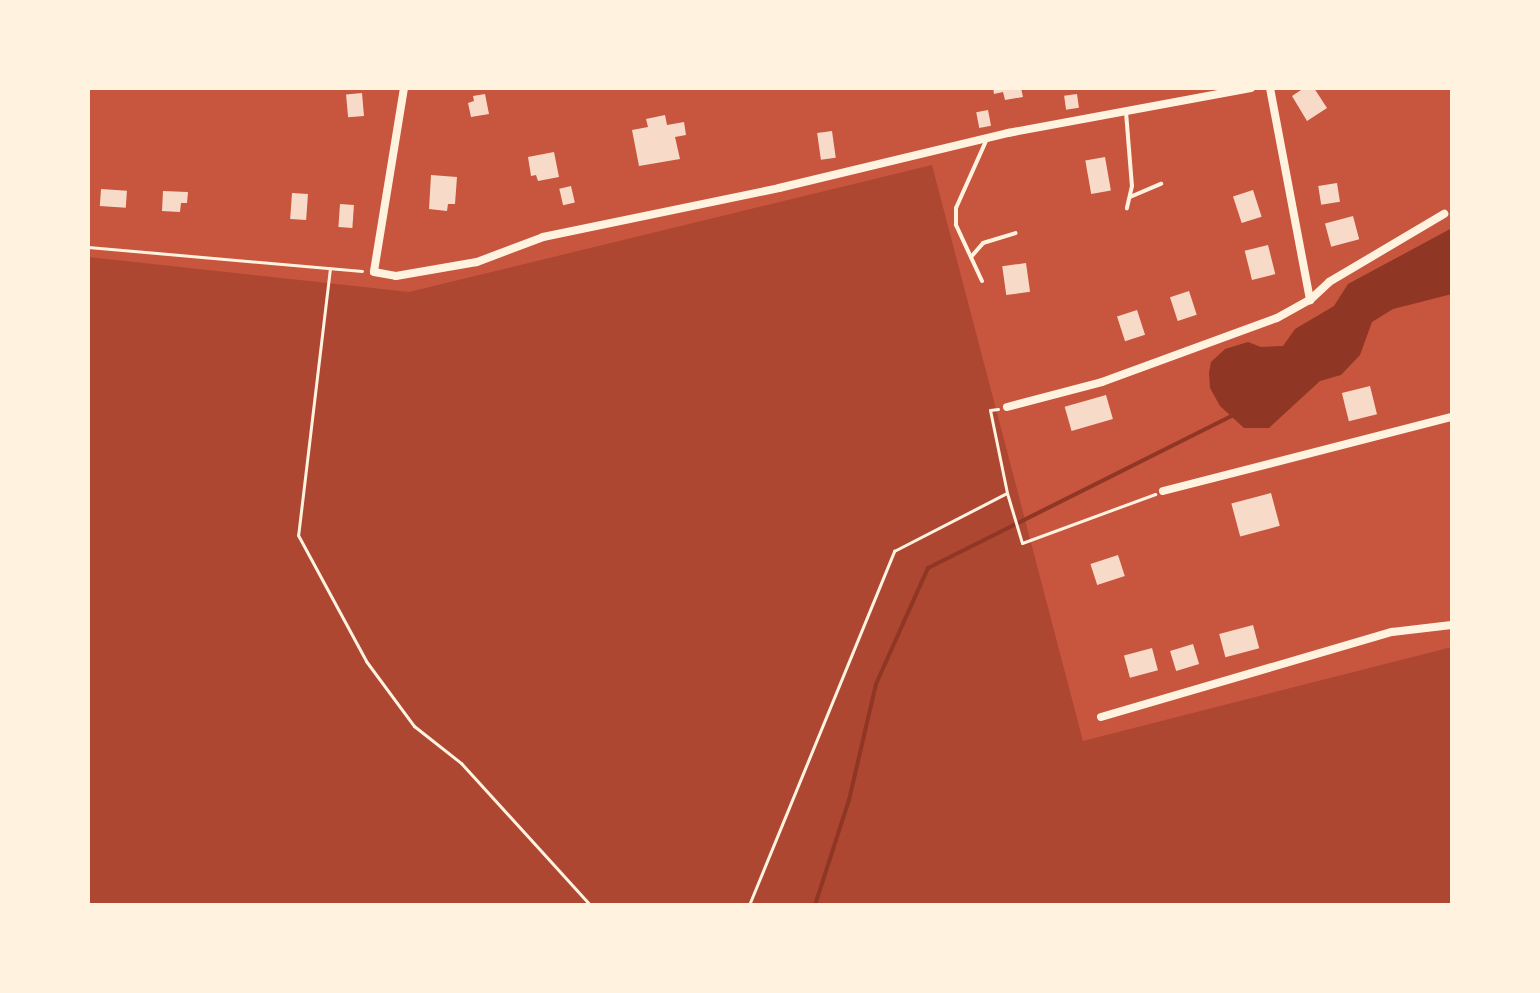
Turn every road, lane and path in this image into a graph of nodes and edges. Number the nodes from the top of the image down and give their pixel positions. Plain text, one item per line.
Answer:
1 (404, 88) edge
2 (1251, 88) edge
3 (1270, 88) edge
4 (1126, 112) junction
5 (987, 138) junction
6 (1161, 184) dead end
7 (1130, 197) junction
8 (1127, 208) dead end
9 (1444, 214) dead end
10 (1015, 233) dead end
11 (88, 247) edge
12 (971, 257) junction
13 (330, 268) junction
14 (374, 272) junction
15 (982, 281) dead end
16 (1310, 300) junction
17 (1007, 407) joint
18 (1452, 417) edge
19 (1163, 491) joint
20 (1007, 493) junction
21 (1452, 625) edge
22 (1101, 717) dead end
23 (590, 905) edge
24 (749, 905) edge

1 - 14 street
2 - 4 street
3 - 16 street
4 - 5 street
4 - 7 lane
5 - 12 lane
5 - 14 street
6 - 7 lane
7 - 8 lane
9 - 16 street
10 - 12 lane
11 - 13 path
12 - 15 lane
13 - 14 path
13 - 23 path
16 - 17 street
17 - 20 path
18 - 19 street
19 - 20 path
20 - 24 path
21 - 22 street

